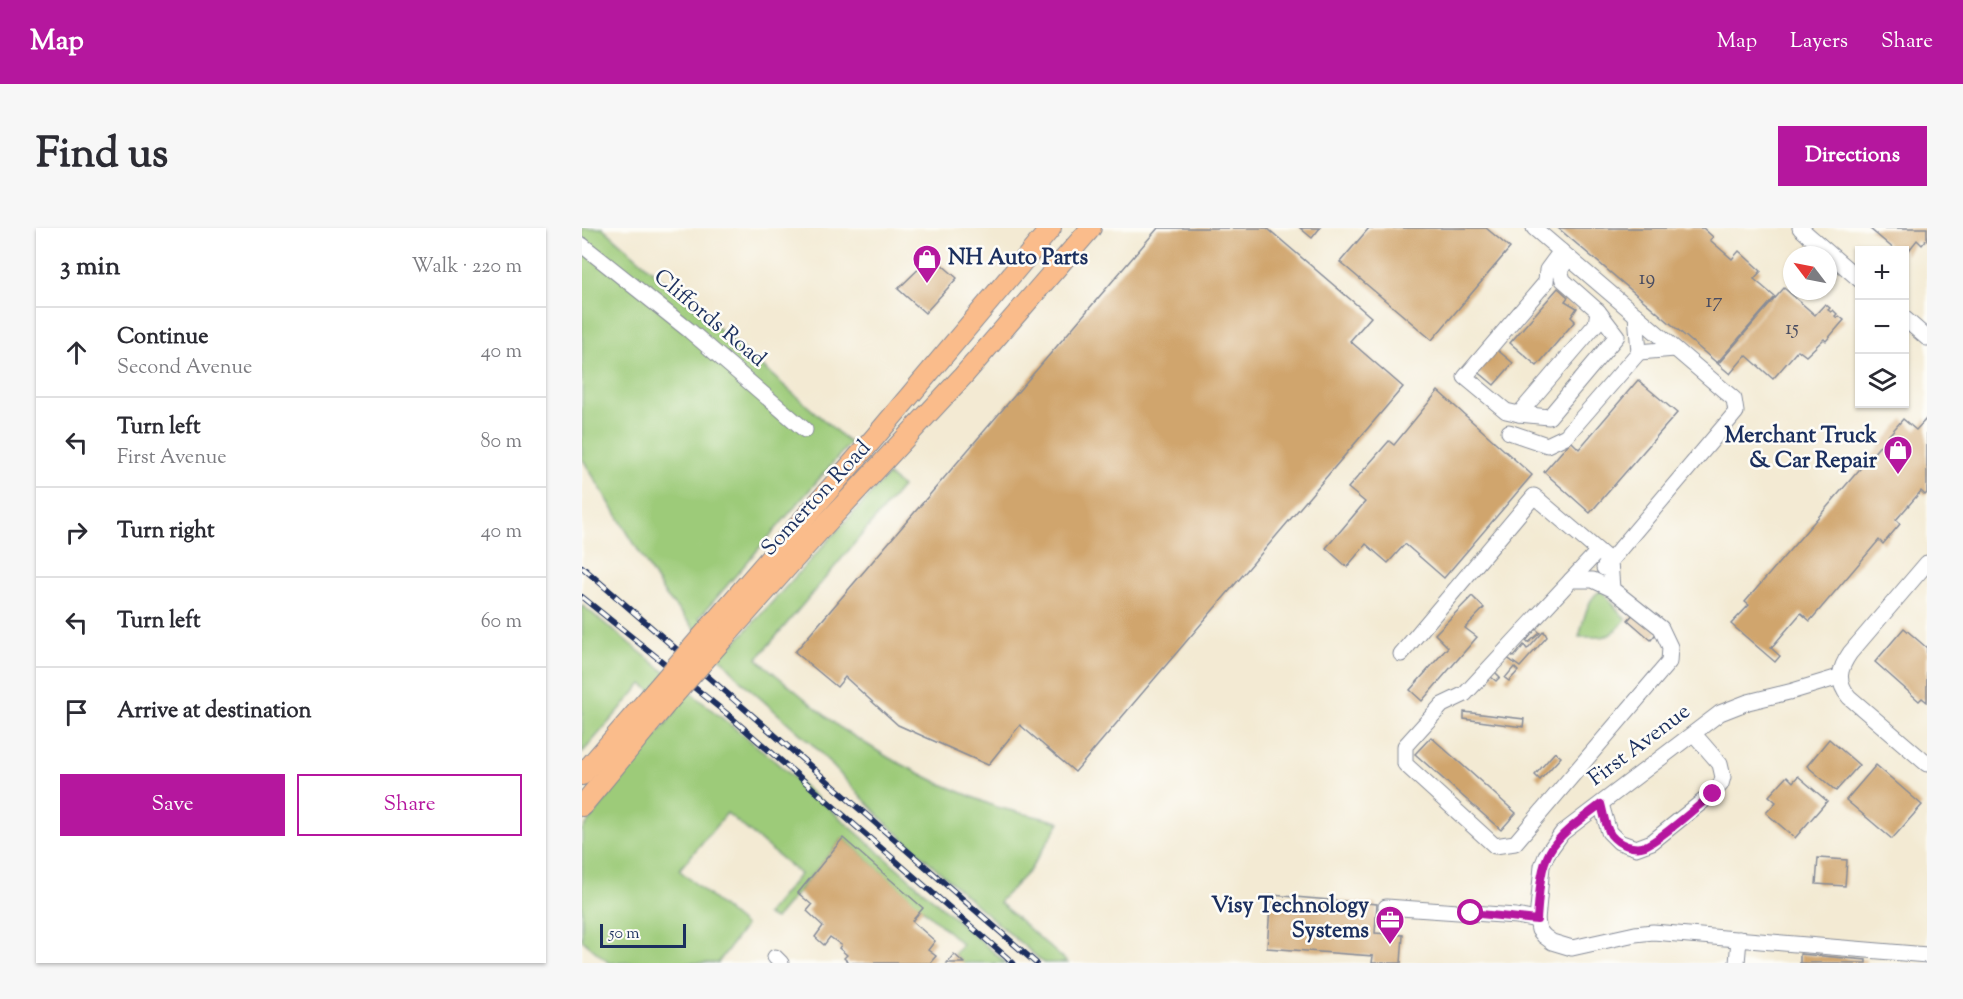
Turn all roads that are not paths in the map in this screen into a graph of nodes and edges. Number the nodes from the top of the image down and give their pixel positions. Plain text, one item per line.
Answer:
1 (1051, 228) edge
2 (1091, 228) edge
3 (1534, 228) edge
4 (1800, 228) edge
5 (582, 245) edge
6 (1565, 255) junction
7 (1855, 276) edge
8 (1598, 311) junction
9 (1636, 315) junction
10 (1909, 322) edge
11 (1927, 338) edge
12 (1675, 349) junction
13 (1639, 352) junction
14 (1519, 414) junction
15 (805, 430) dead end
16 (1509, 432) dead end
17 (1598, 551) junction
18 (1610, 561) junction
19 (1927, 563) edge
20 (1571, 580) junction
21 (1593, 580) junction
22 (1612, 589) junction
23 (717, 633) junction
24 (1401, 654) dead end
25 (1839, 677) junction
26 (660, 698) junction
27 (1694, 734) junction
28 (1927, 764) edge
29 (582, 775) edge
30 (1601, 804) junction
31 (582, 806) edge
32 (1386, 908) dead end
33 (1537, 920) junction
34 (1739, 939) junction
35 (1927, 955) edge
36 (1737, 963) edge

1 - 23 main road, Somerton Road
2 - 23 main road, Somerton Road
3 - 6 street
4 - 7 street
5 - 15 street, Cliffords Road
6 - 8 street
6 - 9 street
6 - 14 street
8 - 14 street
8 - 14 street
9 - 12 street
9 - 13 street
10 - 11 street
12 - 13 street
12 - 18 street
13 - 16 street
17 - 18 street
17 - 20 street
17 - 24 street
18 - 21 street
18 - 22 street
19 - 25 street
20 - 21 street
20 - 22 street
21 - 22 street
23 - 26 main road, Somerton Road, bridge
25 - 27 street, First Avenue
25 - 28 street
26 - 29 main road, Somerton Road
26 - 31 main road, Somerton Road
27 - 30 street, First Avenue
27 - 30 street
30 - 33 street, First Avenue
32 - 33 street
33 - 34 street
34 - 35 street
34 - 36 street

